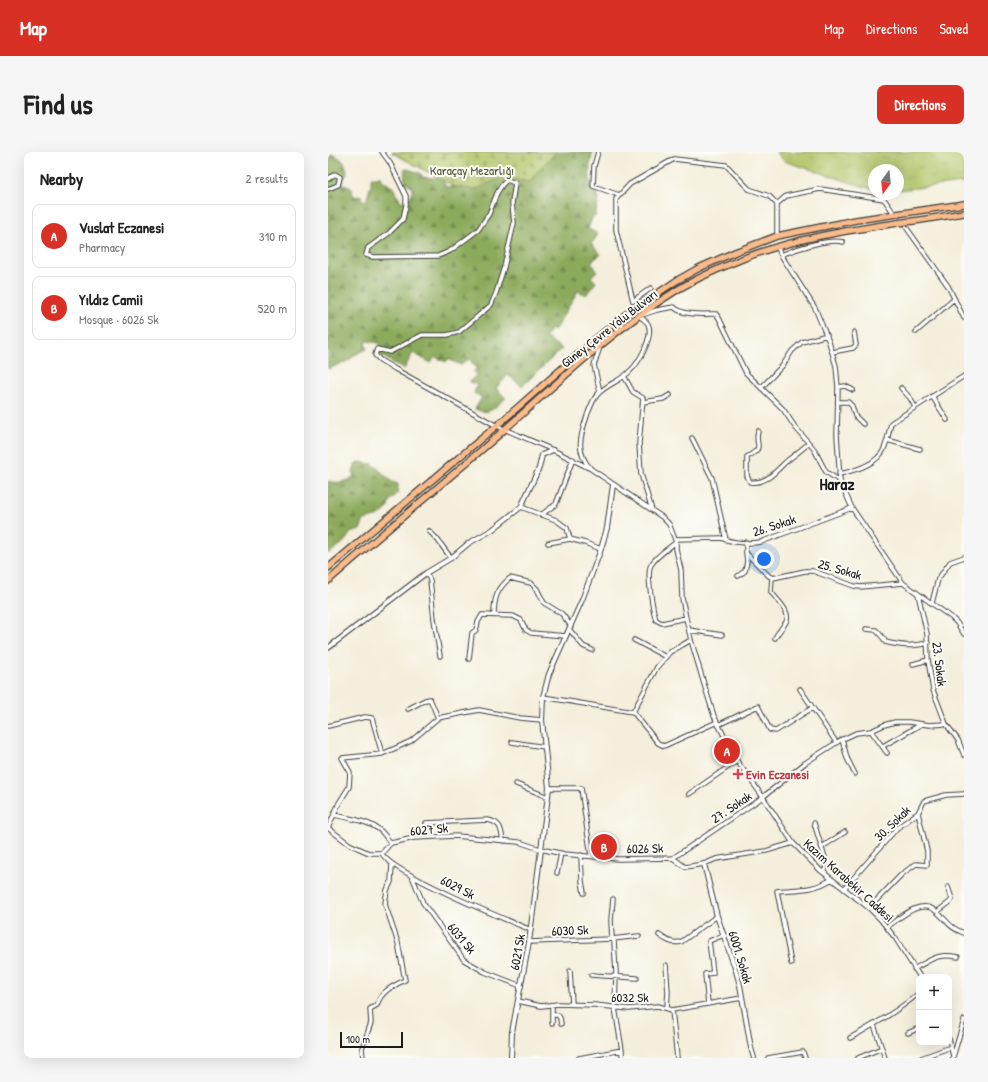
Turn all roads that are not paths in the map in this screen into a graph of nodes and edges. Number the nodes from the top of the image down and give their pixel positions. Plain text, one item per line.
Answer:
1 (382, 152) edge
2 (598, 152) edge
3 (328, 179) edge
4 (328, 189) edge
5 (619, 195) junction
6 (776, 204) junction
7 (964, 204) edge
8 (893, 212) tunnel mouth
9 (964, 213) edge
10 (906, 227) tunnel mouth
11 (777, 236) junction
12 (843, 242) dead end
13 (777, 246) junction
14 (781, 255) junction
15 (651, 288) dead end
16 (954, 299) junction
17 (639, 316) junction
18 (964, 317) edge
19 (854, 332) dead end
20 (916, 332) dead end
21 (827, 335) junction
22 (600, 346) junction
23 (832, 352) junction
24 (624, 376) junction
25 (964, 376) edge
26 (838, 387) junction
27 (761, 388) junction
28 (900, 388) dead end
29 (853, 390) dead end
30 (600, 392) junction
31 (670, 395) dead end
32 (932, 396) junction
33 (643, 402) junction
34 (838, 402) junction
35 (915, 407) junction
36 (947, 420) dead end
37 (863, 424) dead end
38 (497, 426) junction
39 (505, 429) junction
40 (758, 431) dead end
41 (692, 438) dead end
42 (887, 440) junction
43 (808, 444) junction
44 (920, 449) dead end
45 (553, 450) junction
46 (573, 459) junction
47 (591, 469) junction
48 (839, 474) junction
49 (840, 481) junction
50 (613, 485) junction
51 (521, 507) junction
52 (852, 508) junction
53 (652, 510) junction
54 (542, 515) junction
55 (429, 531) dead end
56 (570, 539) junction
57 (676, 540) junction
58 (726, 540) junction
59 (746, 542) junction
60 (548, 543) dead end
61 (601, 549) junction
62 (746, 553) junction
63 (964, 557) edge
64 (452, 558) junction
65 (328, 568) edge
66 (426, 573) junction
67 (738, 576) dead end
68 (772, 577) junction
69 (328, 581) edge
70 (903, 583) junction
71 (918, 594) junction
72 (932, 603) junction
73 (494, 615) junction
74 (686, 618) junction
75 (570, 627) junction
76 (866, 629) dead end
77 (689, 630) junction
78 (964, 634) edge
79 (722, 635) dead end
80 (566, 636) junction
81 (775, 638) dead end
82 (634, 640) dead end
83 (691, 640) junction
84 (928, 643) junction
85 (328, 648) edge
86 (592, 650) dead end
87 (440, 656) dead end
88 (666, 657) junction
89 (469, 659) dead end
90 (928, 660) junction
91 (913, 664) dead end
92 (800, 690) dead end
93 (544, 697) junction
94 (812, 708) junction
95 (408, 709) dead end
96 (632, 712) junction
97 (438, 718) junction
98 (542, 720) junction
99 (718, 723) junction
100 (920, 724) junction
101 (946, 724) junction
102 (328, 726) edge
103 (871, 731) junction
104 (842, 739) junction
105 (512, 742) dead end
106 (836, 742) junction
107 (883, 746) junction
108 (545, 747) junction
109 (887, 753) dead end
110 (382, 754) junction
111 (964, 755) edge
112 (737, 761) junction
113 (855, 774) dead end
114 (516, 784) dead end
115 (549, 788) junction
116 (688, 794) dead end
117 (964, 794) edge
118 (548, 797) junction
119 (764, 797) junction
120 (918, 813) junction
121 (334, 815) junction
122 (814, 822) dead end
123 (426, 823) dead end
124 (328, 828) edge
125 (845, 832) dead end
126 (503, 841) junction
127 (793, 843) junction
128 (391, 844) junction
129 (822, 846) junction
130 (540, 849) junction
131 (382, 853) junction
132 (561, 854) junction
133 (581, 856) junction
134 (592, 856) junction
135 (673, 858) junction
136 (392, 864) junction
137 (704, 864) junction
138 (556, 873) dead end
139 (825, 873) junction
140 (412, 876) junction
141 (832, 879) junction
142 (948, 887) dead end
143 (844, 888) junction
144 (584, 893) dead end
145 (613, 899) dead end
146 (869, 908) junction
147 (937, 912) junction
148 (717, 916) junction
149 (886, 927) junction
150 (531, 930) junction
151 (964, 933) edge
152 (659, 935) dead end
153 (724, 935) junction
154 (639, 936) dead end
155 (613, 940) junction
156 (529, 942) junction
157 (958, 957) dead end
158 (791, 963) dead end
159 (666, 965) dead end
160 (914, 969) junction
161 (570, 971) dead end
162 (918, 974) edge
163 (591, 975) dead end
164 (616, 977) junction
165 (637, 978) dead end
166 (521, 986) junction
167 (916, 996) edge
168 (742, 998) junction
169 (518, 1001) junction
170 (552, 1004) junction
171 (572, 1004) junction
172 (708, 1004) junction
173 (615, 1008) junction
174 (667, 1008) junction
175 (672, 1010) junction
176 (552, 1015) junction
177 (964, 1020) edge
178 (552, 1023) dead end
179 (561, 1024) dead end
180 (874, 1025) junction
181 (916, 1029) edge
182 (908, 1033) dead end
183 (850, 1038) dead end
184 (951, 1047) joint
185 (882, 1048) junction
186 (622, 1050) junction
187 (363, 1058) edge
188 (511, 1058) edge
189 (578, 1058) edge
190 (622, 1058) edge
191 (677, 1058) edge
192 (754, 1058) edge
193 (768, 1058) edge
194 (805, 1058) edge
195 (858, 1058) edge
196 (886, 1058) edge
197 (921, 1058) edge
198 (953, 1058) edge

1 - 38 street
2 - 5 street
3 - 4 street
5 - 6 street
5 - 15 street
6 - 8 street
6 - 11 street
7 - 11 highway, Güney Çevre Yolu Bulvarı
9 - 13 highway, Güney Çevre Yolu Bulvarı
10 - 16 street
11 - 38 highway, Güney Çevre Yolu Bulvarı
12 - 14 street
13 - 14 street
13 - 17 highway, Güney Çevre Yolu Bulvarı
14 - 21 street
16 - 18 street
16 - 20 street
17 - 22 highway, Güney Çevre Yolu Bulvarı
17 - 24 street, Kazım Karabekir Caddesi
17 - 27 street
19 - 23 street
21 - 23 street
21 - 27 street
22 - 30 street
22 - 39 highway, Güney Çevre Yolu Bulvarı
23 - 26 street
24 - 30 street, Kazım Karabekir Caddesi
24 - 33 street
25 - 32 street
26 - 29 street
26 - 34 street
27 - 43 street
28 - 35 street
30 - 47 street, Kazım Karabekir Caddesi
31 - 33 street
32 - 35 street
32 - 36 street
33 - 53 street
34 - 37 street
34 - 48 street
35 - 42 street
38 - 39 street
38 - 65 highway, Güney Çevre Yolu Bulvarı
39 - 45 street
39 - 69 highway, Güney Çevre Yolu Bulvarı
40 - 43 street
41 - 58 street
42 - 44 street
42 - 48 street
43 - 49 street
45 - 46 street
45 - 51 street
46 - 47 street
46 - 54 street
47 - 50 street, Kazım Karabekir Caddesi
48 - 49 street
49 - 52 street
50 - 53 street, Kazım Karabekir Caddesi
50 - 61 street, 6021 Sk
51 - 54 street
51 - 64 street
52 - 59 street, 26. Sokak
52 - 70 street
53 - 57 street, Kazım Karabekir Caddesi
54 - 56 street
55 - 64 street
56 - 60 street
56 - 61 street
57 - 58 street, 26. Sokak
57 - 74 street, Kazım Karabekir Caddesi
57 - 74 street
58 - 59 street, 26. Sokak
59 - 62 street
61 - 75 street, 6021 Sk
62 - 67 street
62 - 68 street
63 - 72 street
64 - 66 street
66 - 85 street
66 - 87 street
68 - 70 street, 25. Sokak
68 - 81 street
70 - 71 street
71 - 72 street
71 - 84 street, 23. Sokak
72 - 78 street
73 - 75 street
73 - 80 street
73 - 89 street
74 - 77 street, Kazım Karabekir Caddesi
75 - 80 street, 6021 Sk
75 - 86 street
76 - 84 street
77 - 79 street
77 - 83 street, Kazım Karabekir Caddesi
80 - 93 street, 6021 Sk
82 - 88 street
83 - 88 street
83 - 99 street, Kazım Karabekir Caddesi
84 - 90 street, 23. Sokak
88 - 96 street
90 - 91 street
90 - 101 street, 23. Sokak
92 - 94 street
93 - 96 street
93 - 98 street, 6021 Sk
94 - 99 street
94 - 106 street
95 - 97 street
96 - 99 street
97 - 98 street
97 - 110 street
98 - 108 street, 6021 Sk
99 - 112 street, Kazım Karabekir Caddesi
100 - 101 street, 27. Sokak
100 - 103 street, 27. Sokak
100 - 107 street
101 - 111 street, 23. Sokak
102 - 110 street
103 - 104 street, 27. Sokak
103 - 107 street
104 - 106 street, 27. Sokak
104 - 113 street
105 - 108 street
106 - 119 street, 27. Sokak
107 - 109 street
108 - 115 street, 6021 Sk
110 - 121 street
112 - 116 street
112 - 119 street, Kazım Karabekir Caddesi
114 - 118 street
115 - 118 street, 6021 Sk
115 - 134 street
117 - 120 street, 30. Sokak
118 - 130 street, 6021 Sk
119 - 127 street, Kazım Karabekir Caddesi
119 - 135 street, 27. Sokak
120 - 143 street, 30. Sokak
120 - 146 street
121 - 124 street
121 - 128 street
122 - 129 street
123 - 126 street
124 - 131 street
125 - 129 street
126 - 128 street, 6027 Sk
126 - 130 street, 6027 Sk
127 - 137 street, 6026 Sk
127 - 139 street, Kazım Karabekir Caddesi
128 - 131 street
129 - 139 street
130 - 132 street, 6026 Sk
130 - 150 street, 6021 Sk
131 - 136 street, 6029 Sk
132 - 133 street, 6026 Sk
132 - 138 street
133 - 134 street, 6026 Sk
133 - 144 street
134 - 135 street, 6026 Sk
135 - 137 street, 6026 Sk
136 - 140 street, 6029 Sk
136 - 187 street
137 - 148 street, 6001. Sokak
139 - 141 street, Kazım Karabekir Caddesi
140 - 150 street, 6029 Sk
140 - 166 street, 6031 Sk
141 - 143 street, Kazım Karabekir Caddesi
141 - 158 street
142 - 147 street
143 - 146 street, Kazım Karabekir Caddesi
145 - 155 street
146 - 149 street, Kazım Karabekir Caddesi
147 - 149 street
147 - 151 street
148 - 152 street
148 - 153 street, 6001. Sokak
149 - 160 street, Kazım Karabekir Caddesi
150 - 156 street, 6021 Sk
153 - 168 street, 6001. Sokak
153 - 172 street
154 - 155 street, 6030 Sk
155 - 156 street, 6030 Sk
155 - 164 street
156 - 166 street, 6021 Sk
157 - 160 street
159 - 174 street
160 - 162 street, Kazım Karabekir Caddesi
161 - 171 street
163 - 164 street
164 - 165 street
164 - 173 street
166 - 169 street, 6021 Sk
167 - 180 street
168 - 172 street
168 - 192 street, 6001. Sokak
169 - 170 street, 6032 Sk
169 - 188 street, 6021 Sk
170 - 171 street, 6032 Sk
170 - 176 street
171 - 173 street, 6032 Sk
172 - 175 street
173 - 174 street, 6032 Sk
173 - 186 street
174 - 175 street, 6032 Sk
175 - 191 street
176 - 178 street
176 - 179 street
177 - 198 street
180 - 183 street
180 - 185 street
181 - 182 street
184 - 197 street
184 - 198 street
185 - 195 street
185 - 196 street
186 - 189 street
186 - 190 street
193 - 194 street

